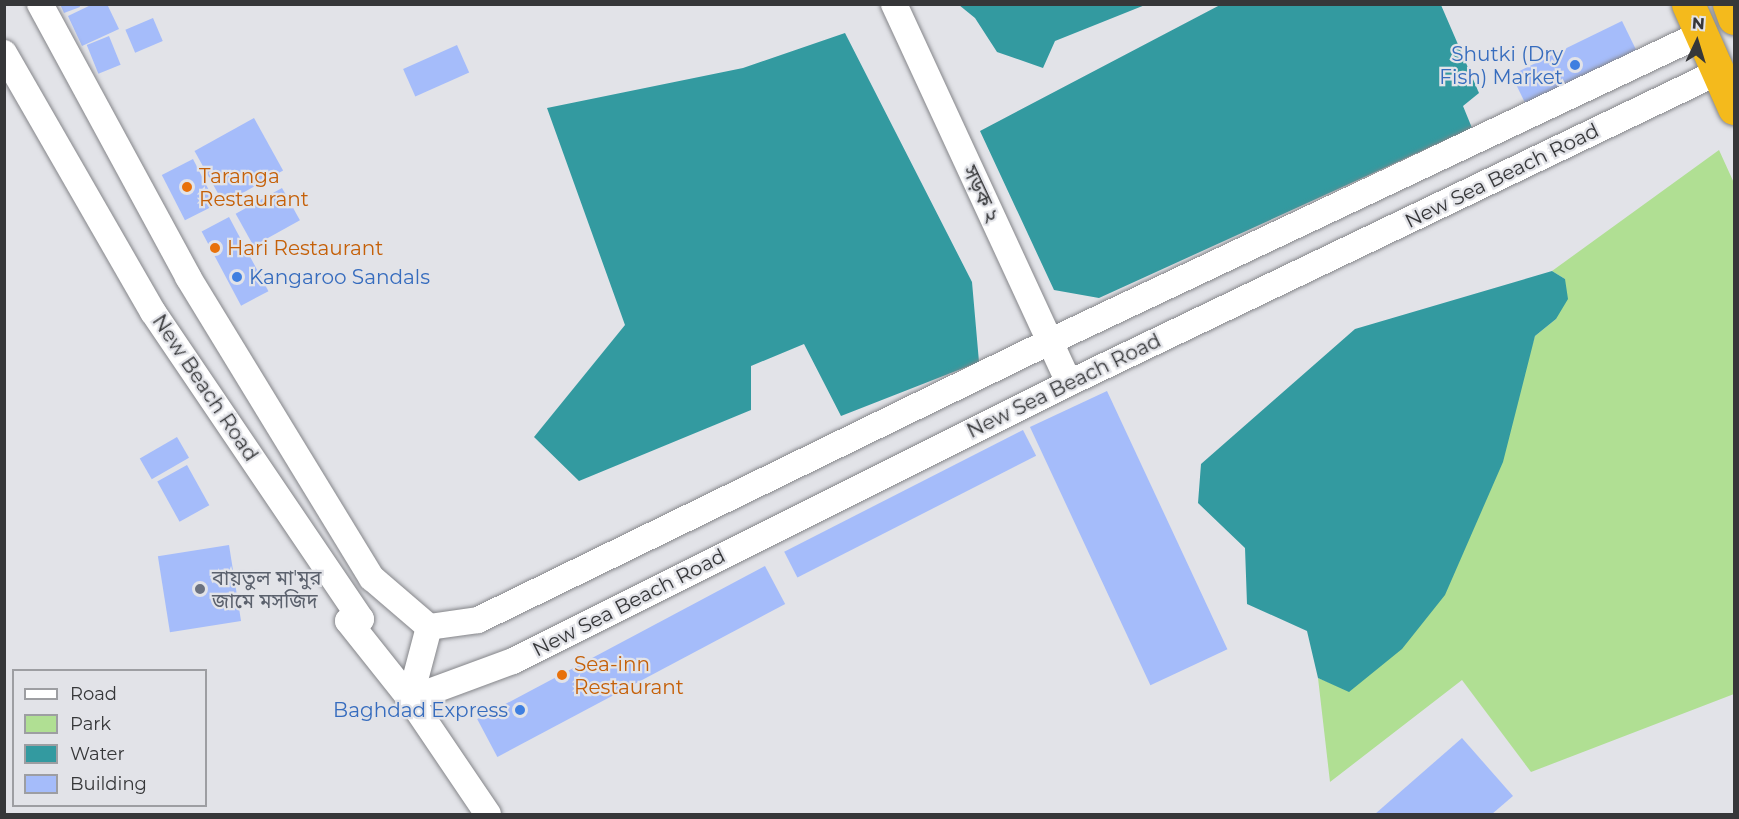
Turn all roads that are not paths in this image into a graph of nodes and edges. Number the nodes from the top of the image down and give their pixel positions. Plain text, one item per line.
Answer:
1 (40, 4) edge
2 (894, 4) edge
3 (1688, 4) edge
4 (1729, 4) edge
5 (1734, 18) edge
6 (1701, 34) junction
7 (4, 53) edge
8 (1718, 72) junction
9 (1734, 108) edge
10 (1049, 342) junction
11 (1069, 382) junction
12 (429, 627) junction
13 (410, 699) junction
14 (488, 814) edge

1 - 12 street, New Beach Road
2 - 10 street, সড়ক ২
3 - 6 highway
4 - 5 highway
6 - 8 highway
6 - 10 street
7 - 13 street, New Beach Road
8 - 9 highway
8 - 11 street, New Sea Beach Road
10 - 11 street, সড়ক ২
10 - 12 street
11 - 13 street, New Sea Beach Road
12 - 13 street
13 - 14 street

